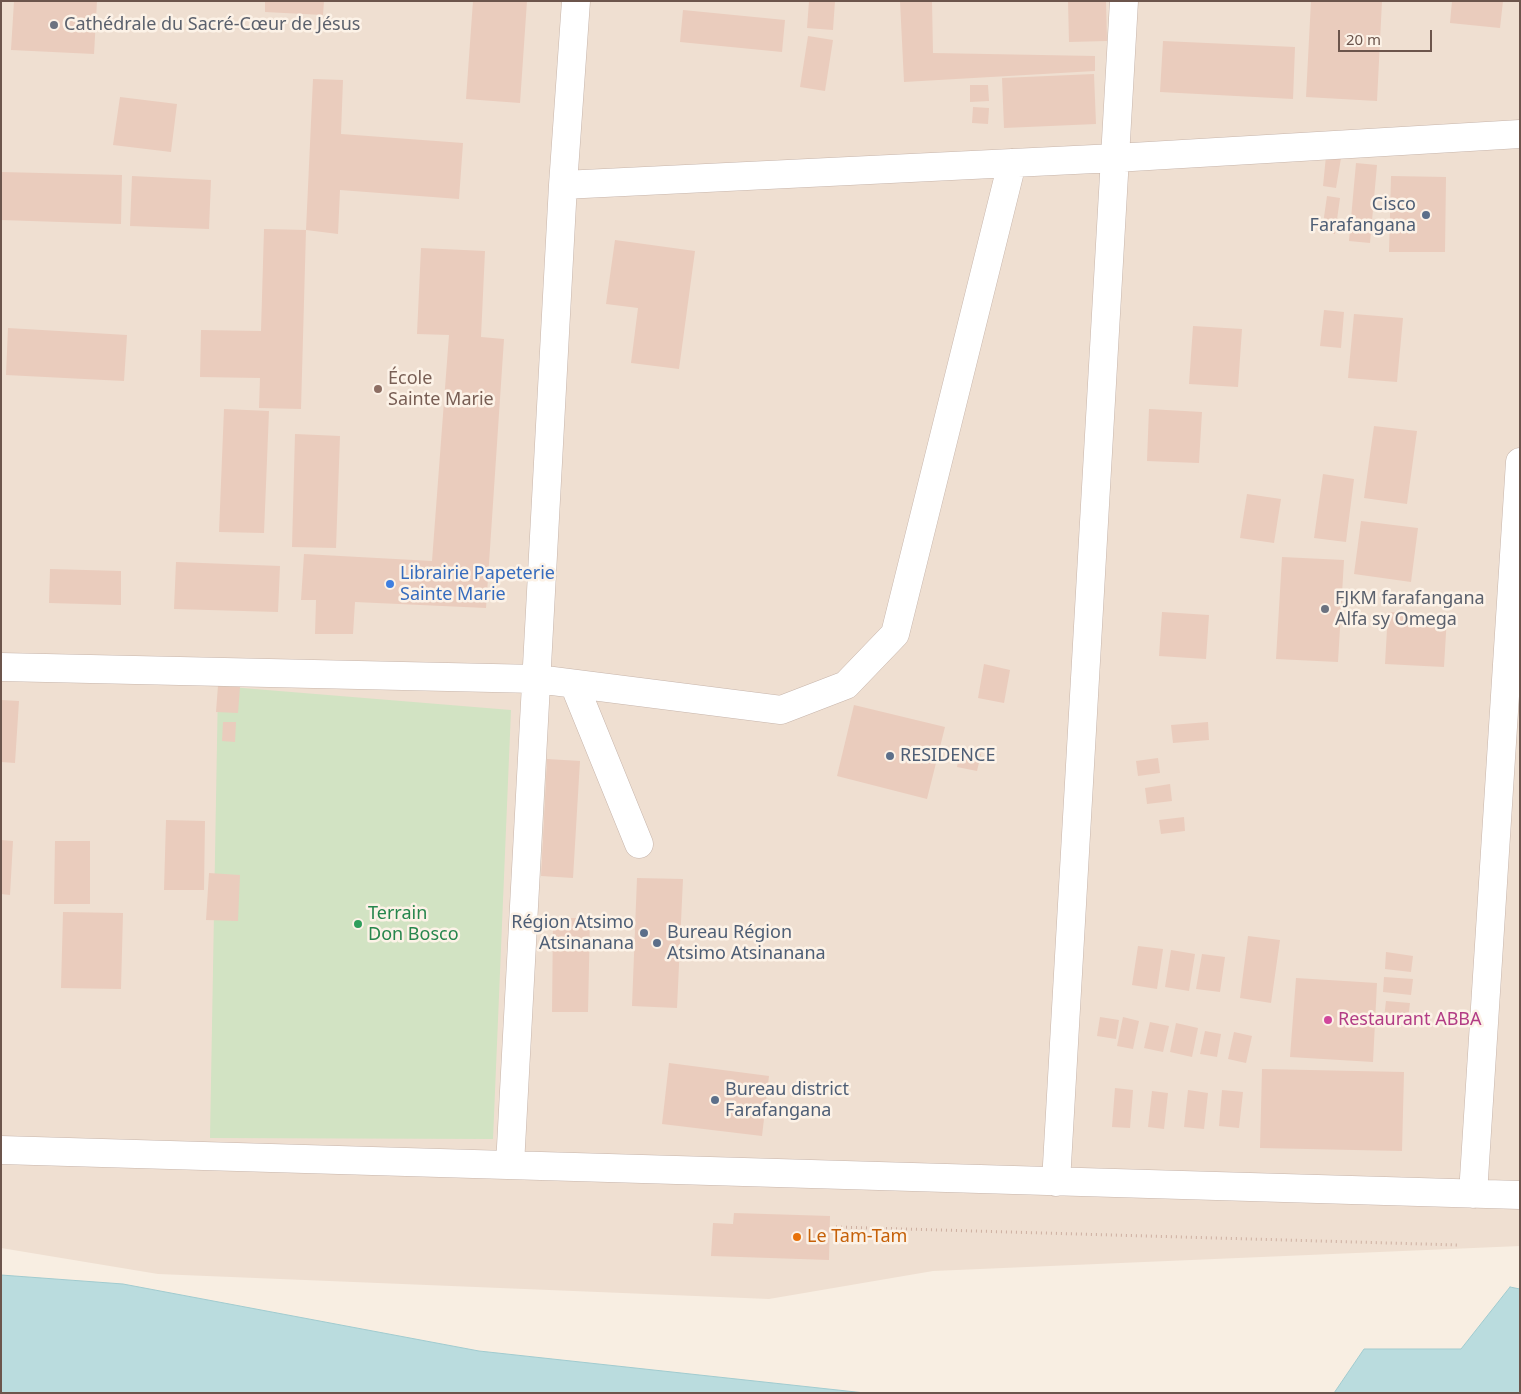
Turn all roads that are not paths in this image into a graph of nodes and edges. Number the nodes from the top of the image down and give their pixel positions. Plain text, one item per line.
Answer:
1 (576, 1) edge
2 (1124, 1) edge
3 (1520, 134) edge
4 (1115, 158) junction
5 (1012, 163) junction
6 (564, 186) junction
7 (1520, 462) edge
8 (1, 667) edge
9 (537, 679) junction
10 (574, 684) junction
11 (1512, 700) edge
12 (639, 844) dead end
13 (1, 1150) edge
14 (510, 1165) junction
15 (1056, 1182) junction
16 (1473, 1194) junction
17 (1520, 1196) edge

1 - 6 street
2 - 4 street
3 - 4 street
4 - 5 street
4 - 15 street
5 - 6 street
5 - 10 street
6 - 9 street
7 - 11 street
8 - 9 street
9 - 10 street
9 - 14 street
10 - 12 street
11 - 16 street
13 - 14 street
14 - 15 street
15 - 16 street
16 - 17 street

